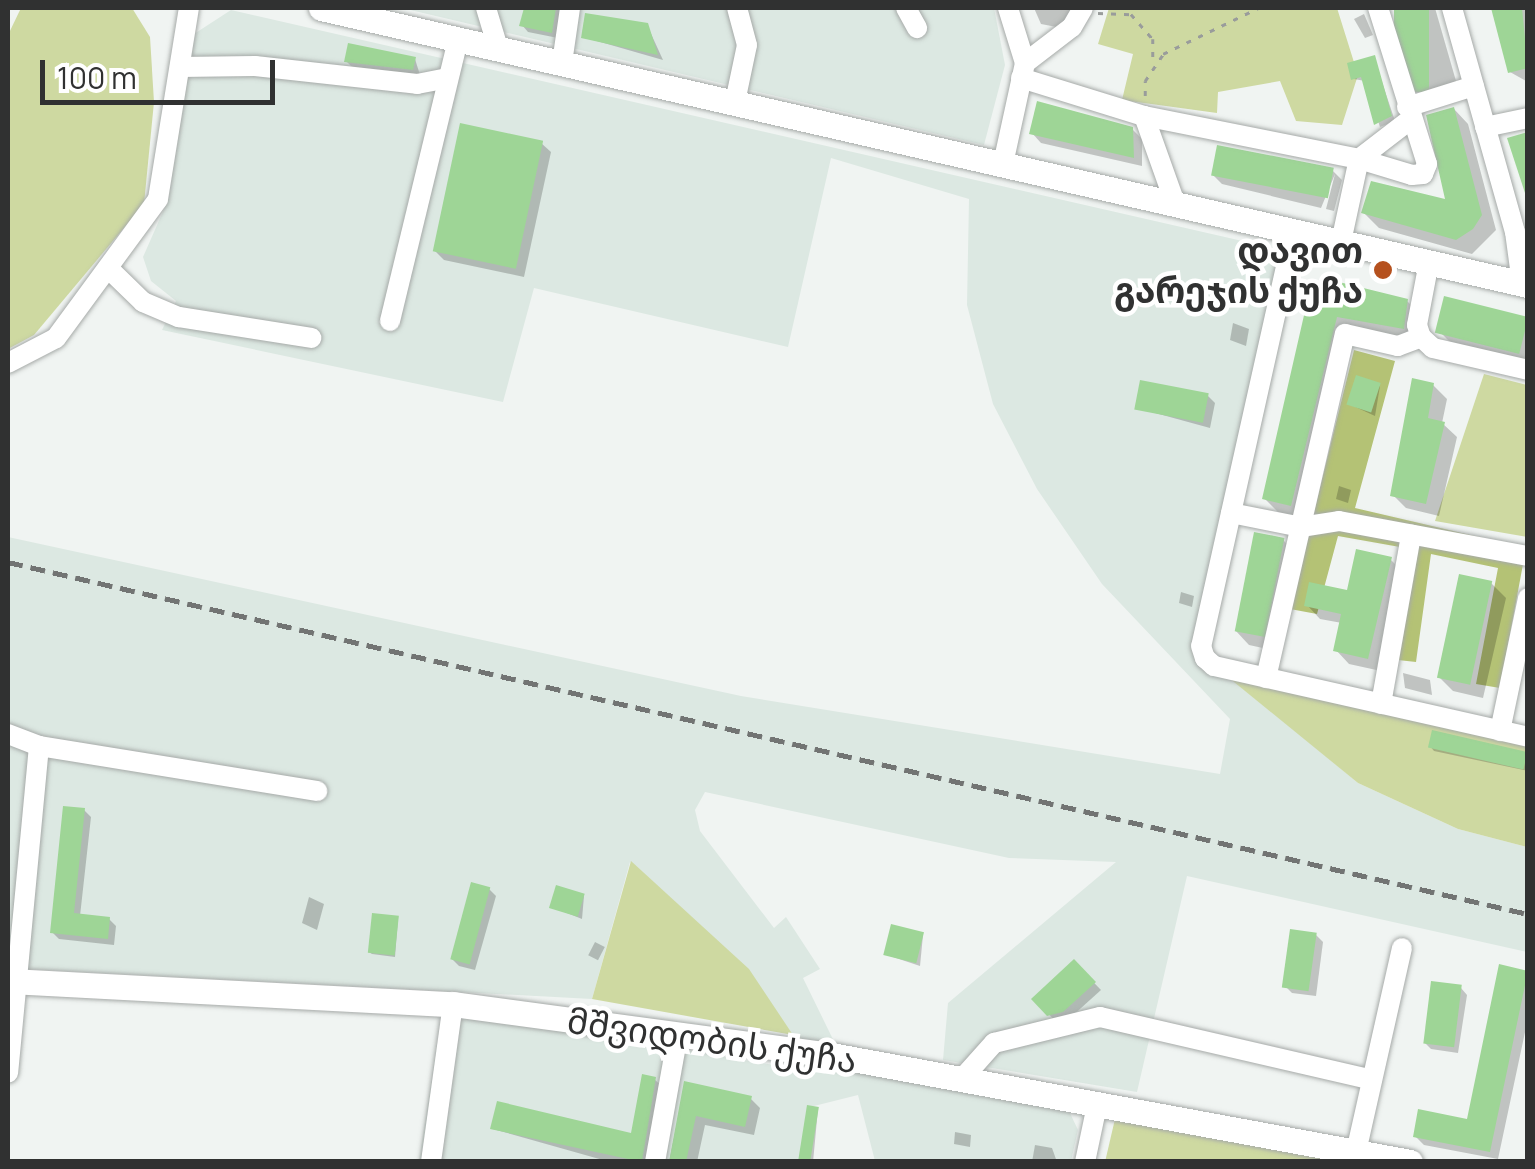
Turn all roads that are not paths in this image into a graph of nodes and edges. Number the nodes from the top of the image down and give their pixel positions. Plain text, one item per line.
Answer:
1 (190, 8) edge
2 (321, 8) edge
3 (486, 8) edge
4 (570, 8) edge
5 (736, 8) edge
6 (906, 8) edge
7 (1008, 8) edge
8 (1378, 8) edge
9 (1452, 8) edge
10 (1082, 10) edge
11 (917, 28) dead end
12 (458, 39) junction
13 (498, 48) junction
14 (562, 63) junction
15 (180, 67) junction
16 (1023, 71) junction
17 (446, 78) junction
18 (1474, 86) junction
19 (735, 102) junction
20 (1409, 112) junction
21 (1144, 116) junction
22 (1528, 118) edge
23 (1486, 127) junction
24 (1359, 159) junction
25 (1003, 164) junction
26 (1174, 204) junction
27 (1294, 231) junction
28 (1342, 242) junction
29 (1429, 262) junction
30 (108, 268) junction
31 (1525, 284) edge
32 (390, 322) dead end
33 (1421, 337) junction
34 (311, 338) dead end
35 (8, 363) edge
36 (1528, 370) edge
37 (1231, 513) junction
38 (1300, 527) junction
39 (1411, 535) junction
40 (1528, 556) edge
41 (1528, 598) edge
42 (1266, 678) junction
43 (1381, 704) junction
44 (1500, 731) junction
45 (8, 734) edge
46 (1528, 737) edge
47 (39, 746) junction
48 (317, 791) dead end
49 (1402, 948) dead end
50 (14, 981) edge
51 (453, 1004) junction
52 (678, 1034) junction
53 (8, 1073) edge
54 (960, 1080) junction
55 (1372, 1080) junction
56 (1097, 1105) junction
57 (1356, 1152) junction
58 (431, 1162) edge
59 (656, 1162) edge
60 (1085, 1162) edge
61 (1410, 1162) edge

1 - 15 street
2 - 12 main road
3 - 13 street
4 - 14 street
5 - 19 street
6 - 11 street
7 - 16 street
8 - 20 street
9 - 18 street
10 - 16 street
12 - 13 main road
12 - 17 street
13 - 14 main road
14 - 19 main road
15 - 17 street
15 - 30 street
16 - 21 street
16 - 25 street
17 - 32 street
18 - 20 street
18 - 23 street
19 - 25 main road
20 - 24 street
20 - 24 street
21 - 24 street
21 - 26 street
22 - 23 street
23 - 31 street
24 - 28 street
25 - 26 main road
26 - 27 main road
27 - 28 main road
27 - 37 street
28 - 29 main road
29 - 31 main road
29 - 33 street
30 - 34 street
30 - 35 street
33 - 36 street
33 - 38 street
37 - 38 street
37 - 42 street
38 - 39 street
38 - 42 street
39 - 40 street
39 - 43 street
41 - 44 street
42 - 43 street
43 - 44 street
44 - 46 street
45 - 47 street
47 - 48 street
47 - 50 street
49 - 55 street
50 - 51 main road, მშვიდობის ქუჩა
50 - 53 street
51 - 52 main road, მშვიდობის ქუჩა
51 - 58 street
52 - 54 main road, მშვიდობის ქუჩა
52 - 59 street
54 - 55 street
54 - 56 main road, მშვიდობის ქუჩა
55 - 57 street
56 - 57 main road, მშვიდობის ქუჩა
56 - 60 street
57 - 61 main road, მშვიდობის ქუჩა

